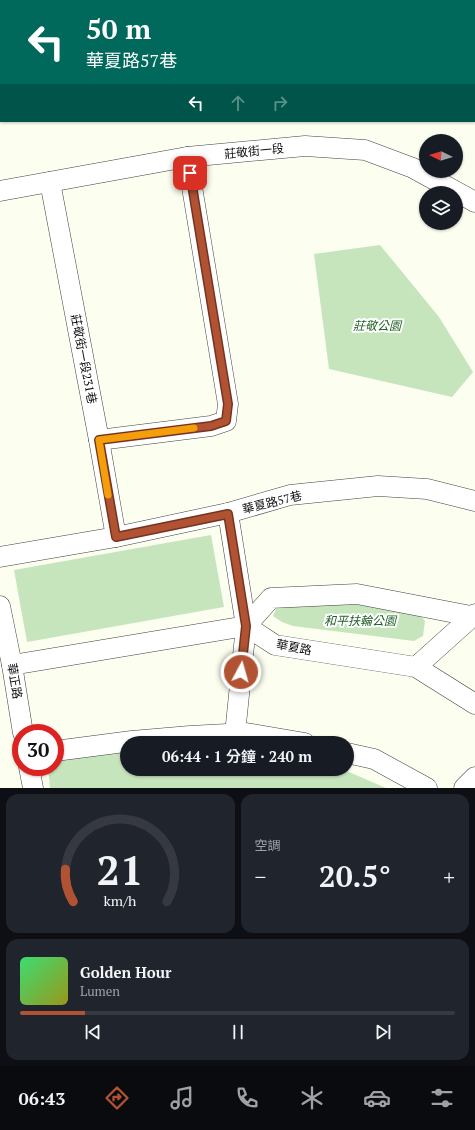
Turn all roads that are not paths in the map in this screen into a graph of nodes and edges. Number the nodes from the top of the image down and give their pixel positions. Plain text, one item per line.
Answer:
1 (187, 157) junction
2 (50, 182) junction
3 (0, 191) edge
4 (475, 202) edge
5 (99, 440) junction
6 (475, 501) edge
7 (228, 514) junction
8 (116, 537) junction
9 (0, 557) edge
10 (0, 606) edge
11 (473, 615) edge
12 (246, 626) junction
13 (12, 665) junction
14 (416, 667) junction
15 (475, 704) edge
16 (22, 724) edge
17 (235, 734) junction
18 (263, 736) edge
19 (64, 750) edge
20 (354, 755) edge
21 (31, 776) edge
22 (475, 777) edge
23 (33, 788) edge
24 (427, 788) edge
25 (464, 788) edge

1 - 2 street, 莊敬街一段
1 - 4 street, 莊敬街一段
1 - 5 street
2 - 3 street, 莊敬街一段
2 - 5 street, 莊敬街一段231巷
5 - 8 street, 莊敬街一段231巷
6 - 7 street, 華夏路57巷
7 - 8 street, 華夏路57巷
7 - 12 street
8 - 9 street, 華夏路57巷
10 - 13 street, 華正路
11 - 12 street
11 - 14 street
12 - 13 street
12 - 14 street, 華夏路
12 - 17 street
13 - 16 street, 華正路
14 - 15 street, 華夏路
17 - 18 street
17 - 19 street
20 - 24 street
21 - 23 street
22 - 25 street

